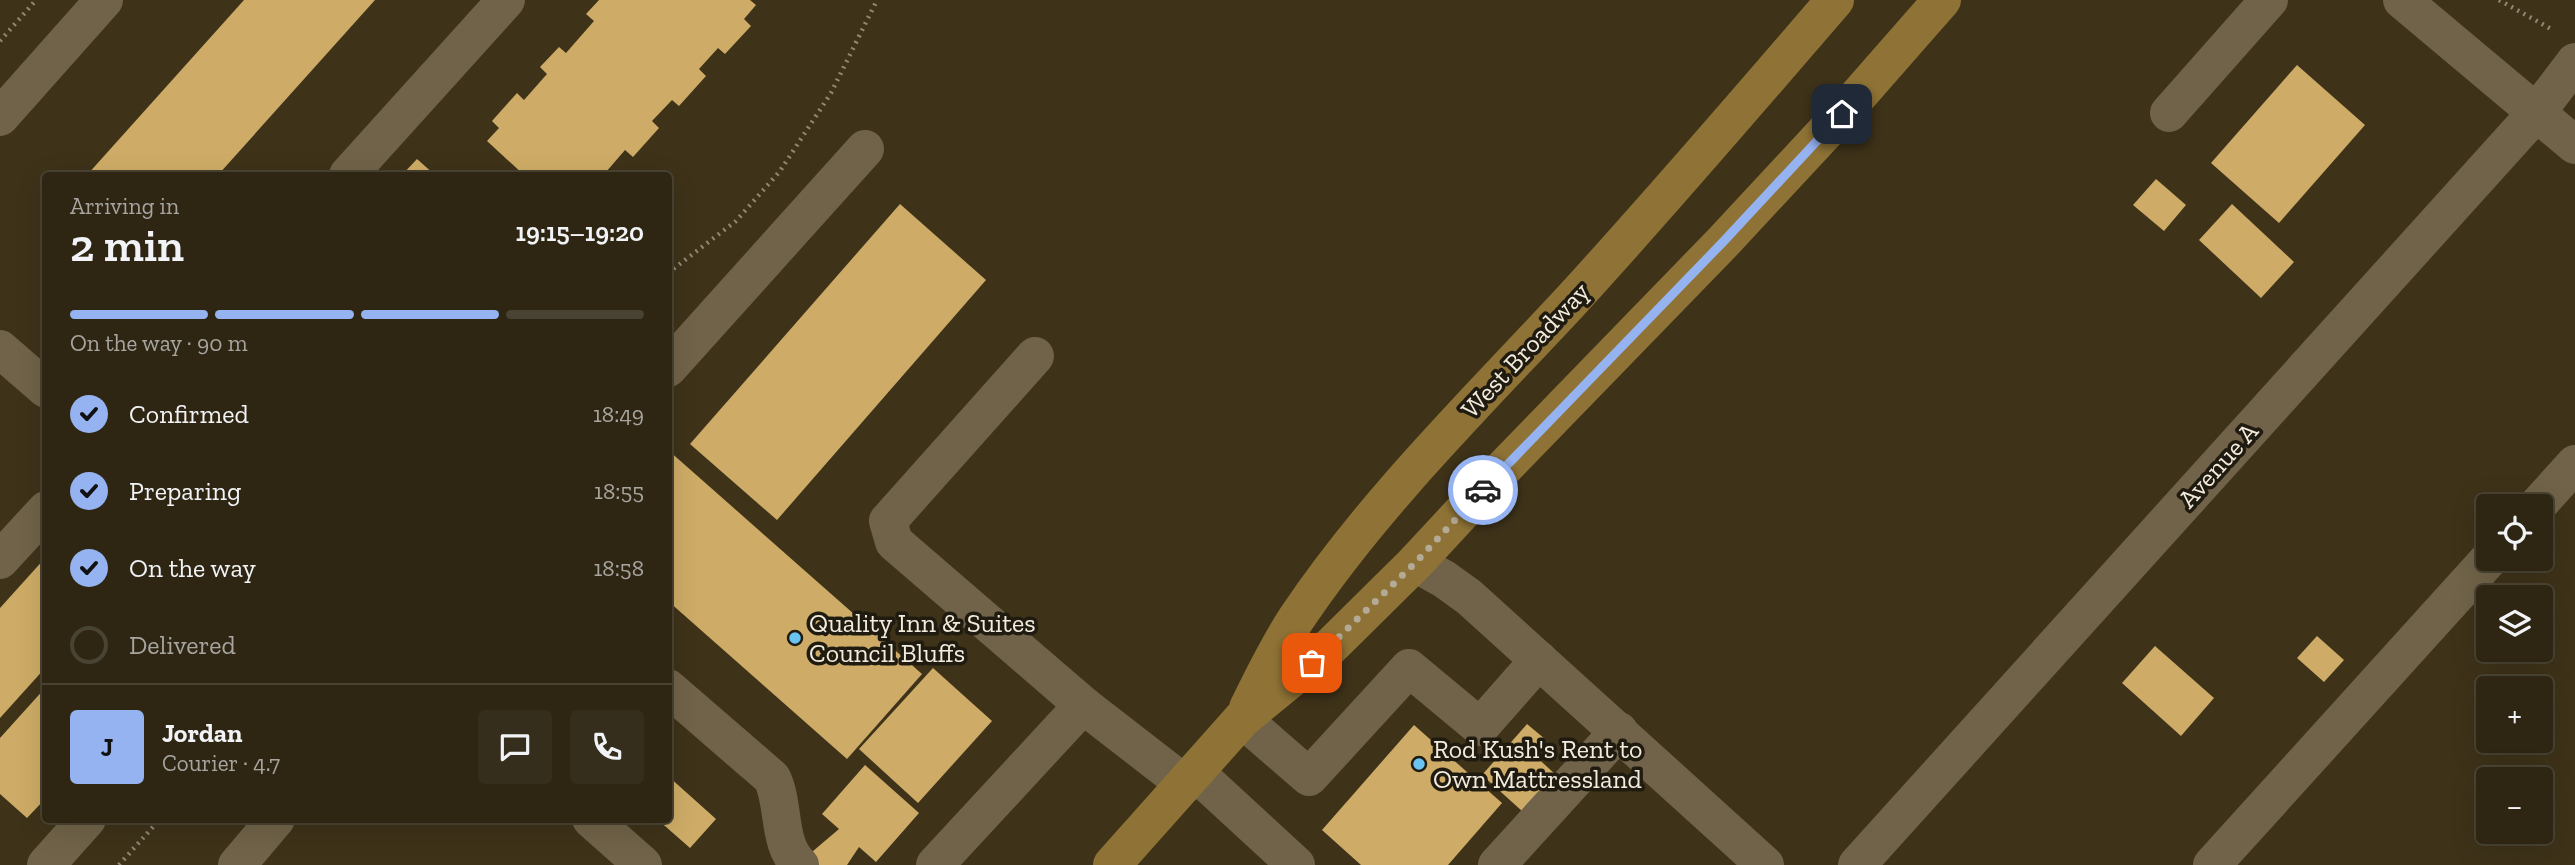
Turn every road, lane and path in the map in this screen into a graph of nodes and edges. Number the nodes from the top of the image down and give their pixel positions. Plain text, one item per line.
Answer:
1 (36, 0) edge
2 (104, 0) edge
3 (506, 0) edge
4 (877, 0) edge
5 (1835, 0) edge
6 (1942, 0) edge
7 (2269, 0) edge
8 (2402, 0) edge
9 (2499, 0) edge
10 (0, 41) edge
11 (2570, 49) edge
12 (2538, 112) junction
13 (2168, 113) dead end
14 (0, 117) edge
15 (2575, 145) edge
16 (865, 149) dead end
17 (351, 172) edge
18 (672, 270) edge
19 (0, 349) edge
20 (1035, 356) dead end
21 (672, 364) edge
22 (42, 386) edge
23 (2575, 464) edge
24 (2548, 494) edge
25 (42, 514) edge
26 (0, 560) edge
27 (1415, 563) junction
28 (2478, 571) edge
29 (1539, 660) junction
30 (672, 691) edge
31 (1083, 705) junction
32 (1242, 719) junction
33 (1619, 731) junction
34 (1190, 778) junction
35 (83, 823) edge
36 (156, 823) edge
37 (273, 823) edge
38 (596, 823) edge
39 (46, 865) edge
40 (119, 865) edge
41 (237, 865) edge
42 (643, 865) edge
43 (800, 865) edge
44 (935, 865) edge
45 (1112, 865) edge
46 (1296, 865) edge
47 (1497, 865) edge
48 (1765, 865) edge
49 (1857, 865) edge
50 (2212, 865) edge

1 - 10 path
2 - 14 street
3 - 17 street
4 - 18 path
5 - 32 main road, West Broadway
6 - 27 main road, West Broadway
7 - 13 street
8 - 12 street
9 - 11 path
11 - 12 street, Avenue A
12 - 15 street
12 - 49 street, Avenue A
16 - 21 street
19 - 22 street
20 - 31 street
23 - 24 street
25 - 26 street
27 - 29 street
27 - 32 main road, West Broadway
28 - 50 street
29 - 32 street
29 - 33 street
30 - 43 street
31 - 34 street
31 - 44 street
32 - 34 main road, West Broadway
33 - 47 street
33 - 48 street
34 - 45 main road, West Broadway
34 - 46 street
35 - 39 street
36 - 40 path
37 - 41 street
38 - 42 street

